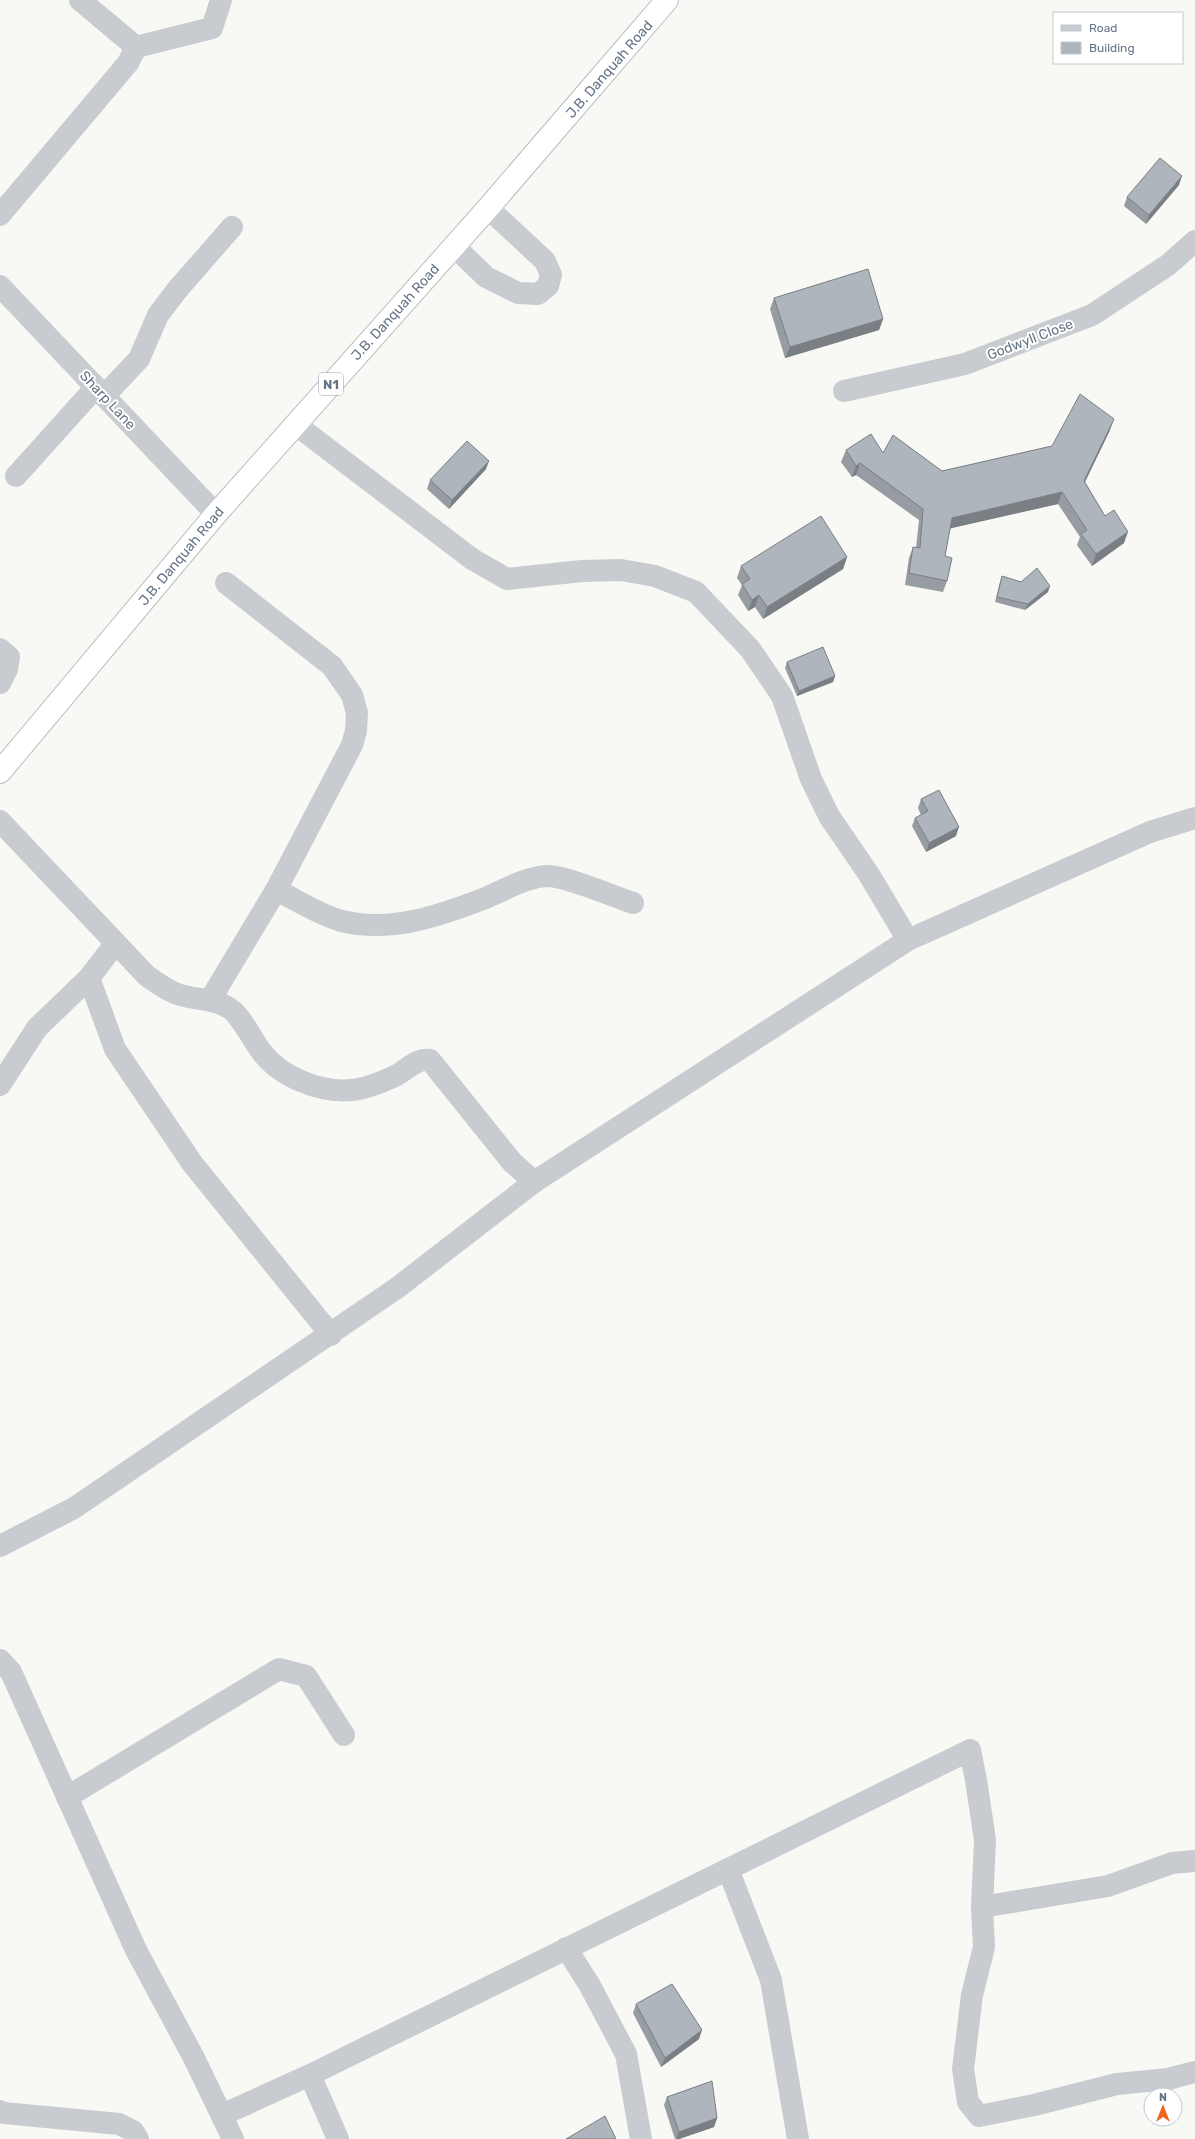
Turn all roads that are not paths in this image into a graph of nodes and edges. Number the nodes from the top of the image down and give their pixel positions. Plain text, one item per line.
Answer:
1 (80, 0) edge
2 (221, 0) edge
3 (667, 0) edge
4 (136, 47) junction
5 (488, 208) junction
6 (0, 215) edge
7 (232, 227) dead end
8 (1195, 241) edge
9 (454, 246) junction
10 (0, 286) edge
11 (844, 391) dead end
12 (100, 392) junction
13 (295, 424) junction
14 (16, 476) dead end
15 (216, 514) junction
16 (226, 583) dead end
17 (0, 649) edge
18 (0, 683) edge
19 (3, 762) edge
20 (1195, 818) edge
21 (0, 822) edge
22 (276, 890) junction
23 (633, 903) dead end
24 (908, 940) junction
25 (115, 944) junction
26 (89, 978) junction
27 (210, 1000) junction
28 (0, 1085) edge
29 (534, 1182) junction
30 (331, 1335) junction
31 (0, 1546) edge
32 (0, 1660) edge
33 (344, 1735) dead end
34 (67, 1797) junction
35 (1195, 1861) edge
36 (728, 1869) junction
37 (982, 1906) junction
38 (566, 1948) junction
39 (1195, 2072) edge
40 (310, 2075) junction
41 (0, 2111) edge
42 (222, 2115) junction
43 (138, 2139) edge
44 (234, 2139) edge
45 (338, 2139) edge
46 (641, 2139) edge
47 (798, 2139) edge

1 - 4 street
2 - 4 street
3 - 5 highway, J.B. Danquah Road / N1
4 - 6 street
5 - 9 highway, J.B. Danquah Road / N1
5 - 9 street
7 - 12 street
8 - 11 street, Godwyll Close
9 - 13 highway, J.B. Danquah Road / N1
10 - 12 street, Sharp Lane
12 - 14 street
12 - 15 street, Sharp Lane
13 - 15 highway, J.B. Danquah Road / N1
13 - 24 street
15 - 19 highway, J.B. Danquah Road / N1
16 - 22 street
17 - 18 street
20 - 24 street
21 - 25 street
22 - 23 street
22 - 27 street
24 - 29 street
25 - 26 street
25 - 27 street
26 - 28 street
26 - 30 street
27 - 29 street
29 - 30 street
30 - 31 street
32 - 34 street
33 - 34 street
34 - 42 street
35 - 37 street
36 - 37 street
36 - 38 street
36 - 47 street
37 - 39 street
38 - 40 street
38 - 46 street
40 - 42 street
40 - 45 street
41 - 43 street
42 - 44 street

